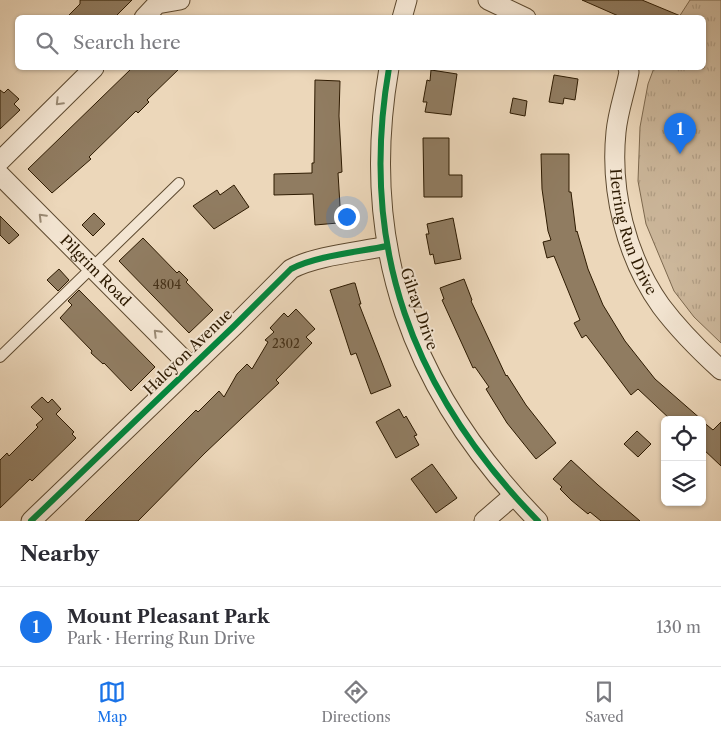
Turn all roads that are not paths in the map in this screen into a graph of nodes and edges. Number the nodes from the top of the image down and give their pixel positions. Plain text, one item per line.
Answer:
1 (180, 0) edge
2 (407, 0) edge
3 (488, 0) edge
4 (152, 7) edge
5 (403, 15) edge
6 (520, 15) edge
7 (92, 70) edge
8 (389, 70) edge
9 (628, 70) edge
10 (0, 161) edge
11 (0, 175) edge
12 (179, 183) dead end
13 (387, 246) junction
14 (92, 267) junction
15 (0, 357) edge
16 (191, 368) junction
17 (721, 370) edge
18 (513, 496) junction
19 (31, 521) edge
20 (484, 521) edge
21 (538, 521) edge

1 - 4 street
2 - 5 street
3 - 6 street
7 -> 10 street
8 - 13 street, Gilray Drive
9 - 17 street, Herring Run Drive
14 -> 11 street, Pilgrim Road
12 - 14 lane
13 - 16 street, Halcyon Avenue
13 - 18 street, Gilray Drive
14 - 15 lane
16 -> 14 street, Pilgrim Road
16 - 19 street, Halcyon Avenue
18 - 20 street
18 - 21 street, Gilray Drive

